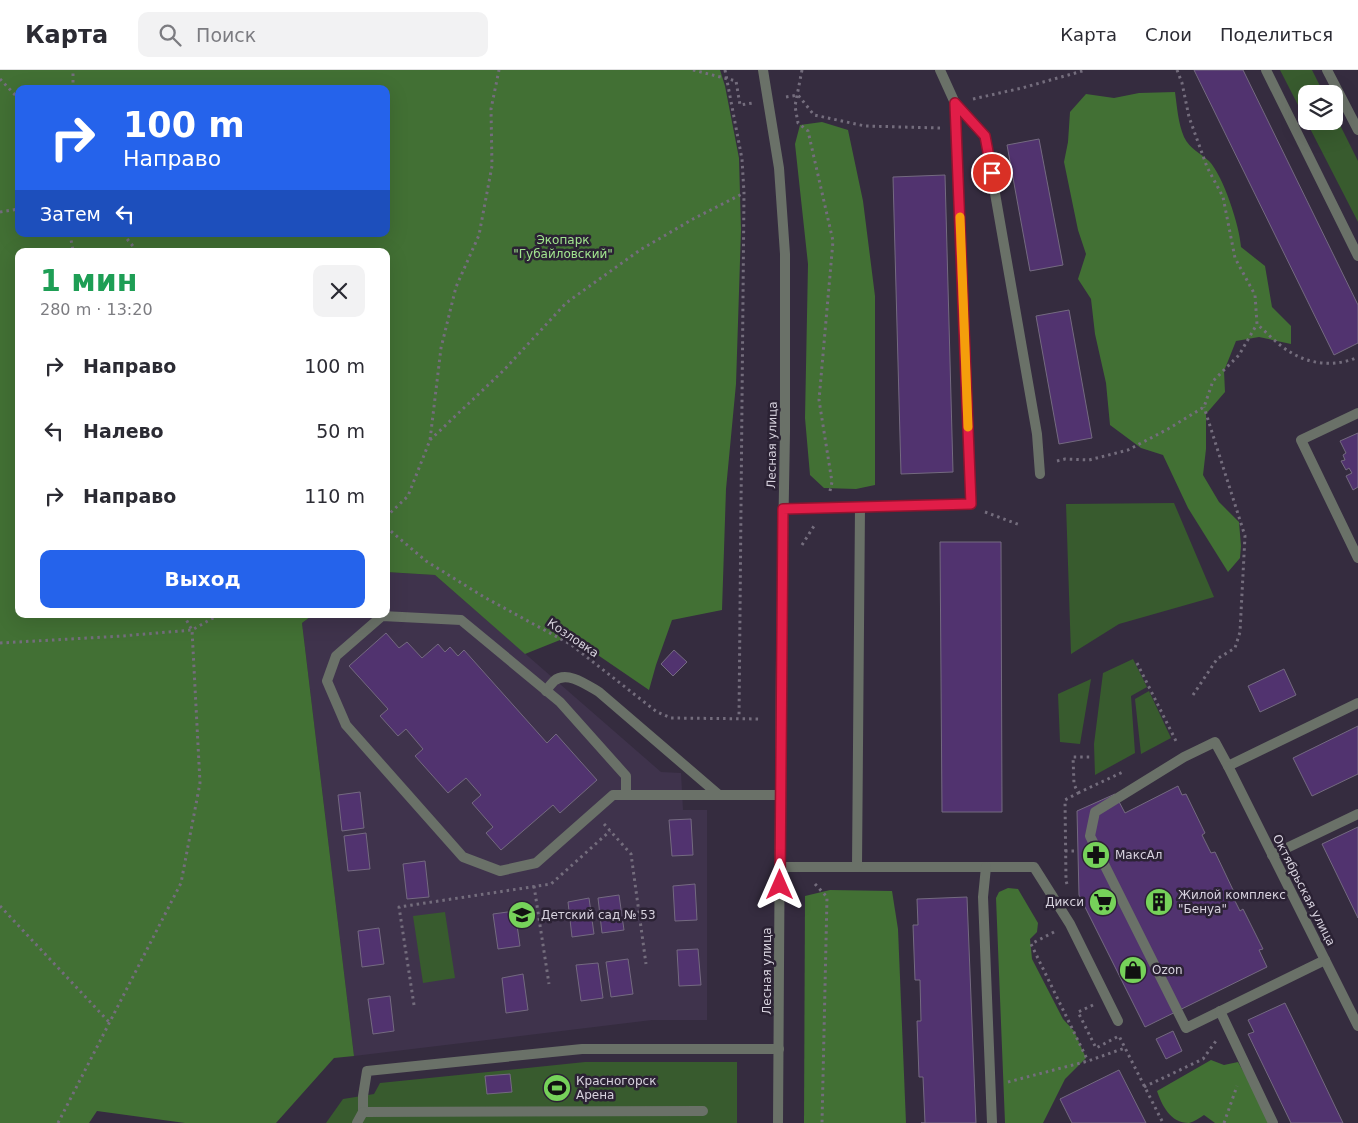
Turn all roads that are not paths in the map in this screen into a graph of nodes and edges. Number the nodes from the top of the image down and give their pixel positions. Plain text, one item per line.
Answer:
1 (763, 70) edge
2 (940, 70) edge
3 (1266, 70) edge
4 (1327, 70) edge
5 (955, 103) junction
6 (1358, 130) edge
7 (1358, 256) edge
8 (1358, 413) edge
9 (1039, 470) road end
10 (860, 507) junction
11 (783, 509) junction
12 (1358, 558) edge
13 (390, 616) edge
14 (380, 618) edge
15 (546, 691) junction
16 (1358, 703) edge
17 (1228, 766) junction
18 (626, 795) junction
19 (719, 795) junction
20 (781, 795) junction
21 (1358, 814) edge
22 (1272, 856) junction
23 (780, 866) junction
24 (857, 867) junction
25 (986, 867) junction
26 (1325, 960) junction
27 (1220, 1011) junction
28 (1118, 1021) dead end
29 (1358, 1026) edge
30 (779, 1049) junction
31 (703, 1111) dead end
32 (363, 1112) junction
33 (357, 1123) edge
34 (778, 1123) edge
35 (992, 1123) edge
36 (1273, 1123) edge

1 - 11 street, Лесная улица
2 - 5 street
3 - 7 street
4 - 6 street
5 - 9 street
5 - 10 street
8 - 12 street
10 - 11 street
10 - 24 street
11 - 20 street, Лесная улица
13 - 15 street
14 - 18 street
15 - 18 street
15 - 19 street
16 - 17 street
17 - 22 street, Октябрьская улица
17 - 27 street, Октябрьская улица
18 - 19 street
19 - 20 street
20 - 23 street, Лесная улица
21 - 22 street
22 - 26 street, Октябрьская улица
23 - 24 street
23 - 30 street, Лесная улица
24 - 25 street
25 - 28 street
25 - 35 street
26 - 27 street
26 - 29 street, Октябрьская улица
27 - 36 street
30 - 32 street
30 - 34 street, Лесная улица
31 - 32 street
32 - 33 street

